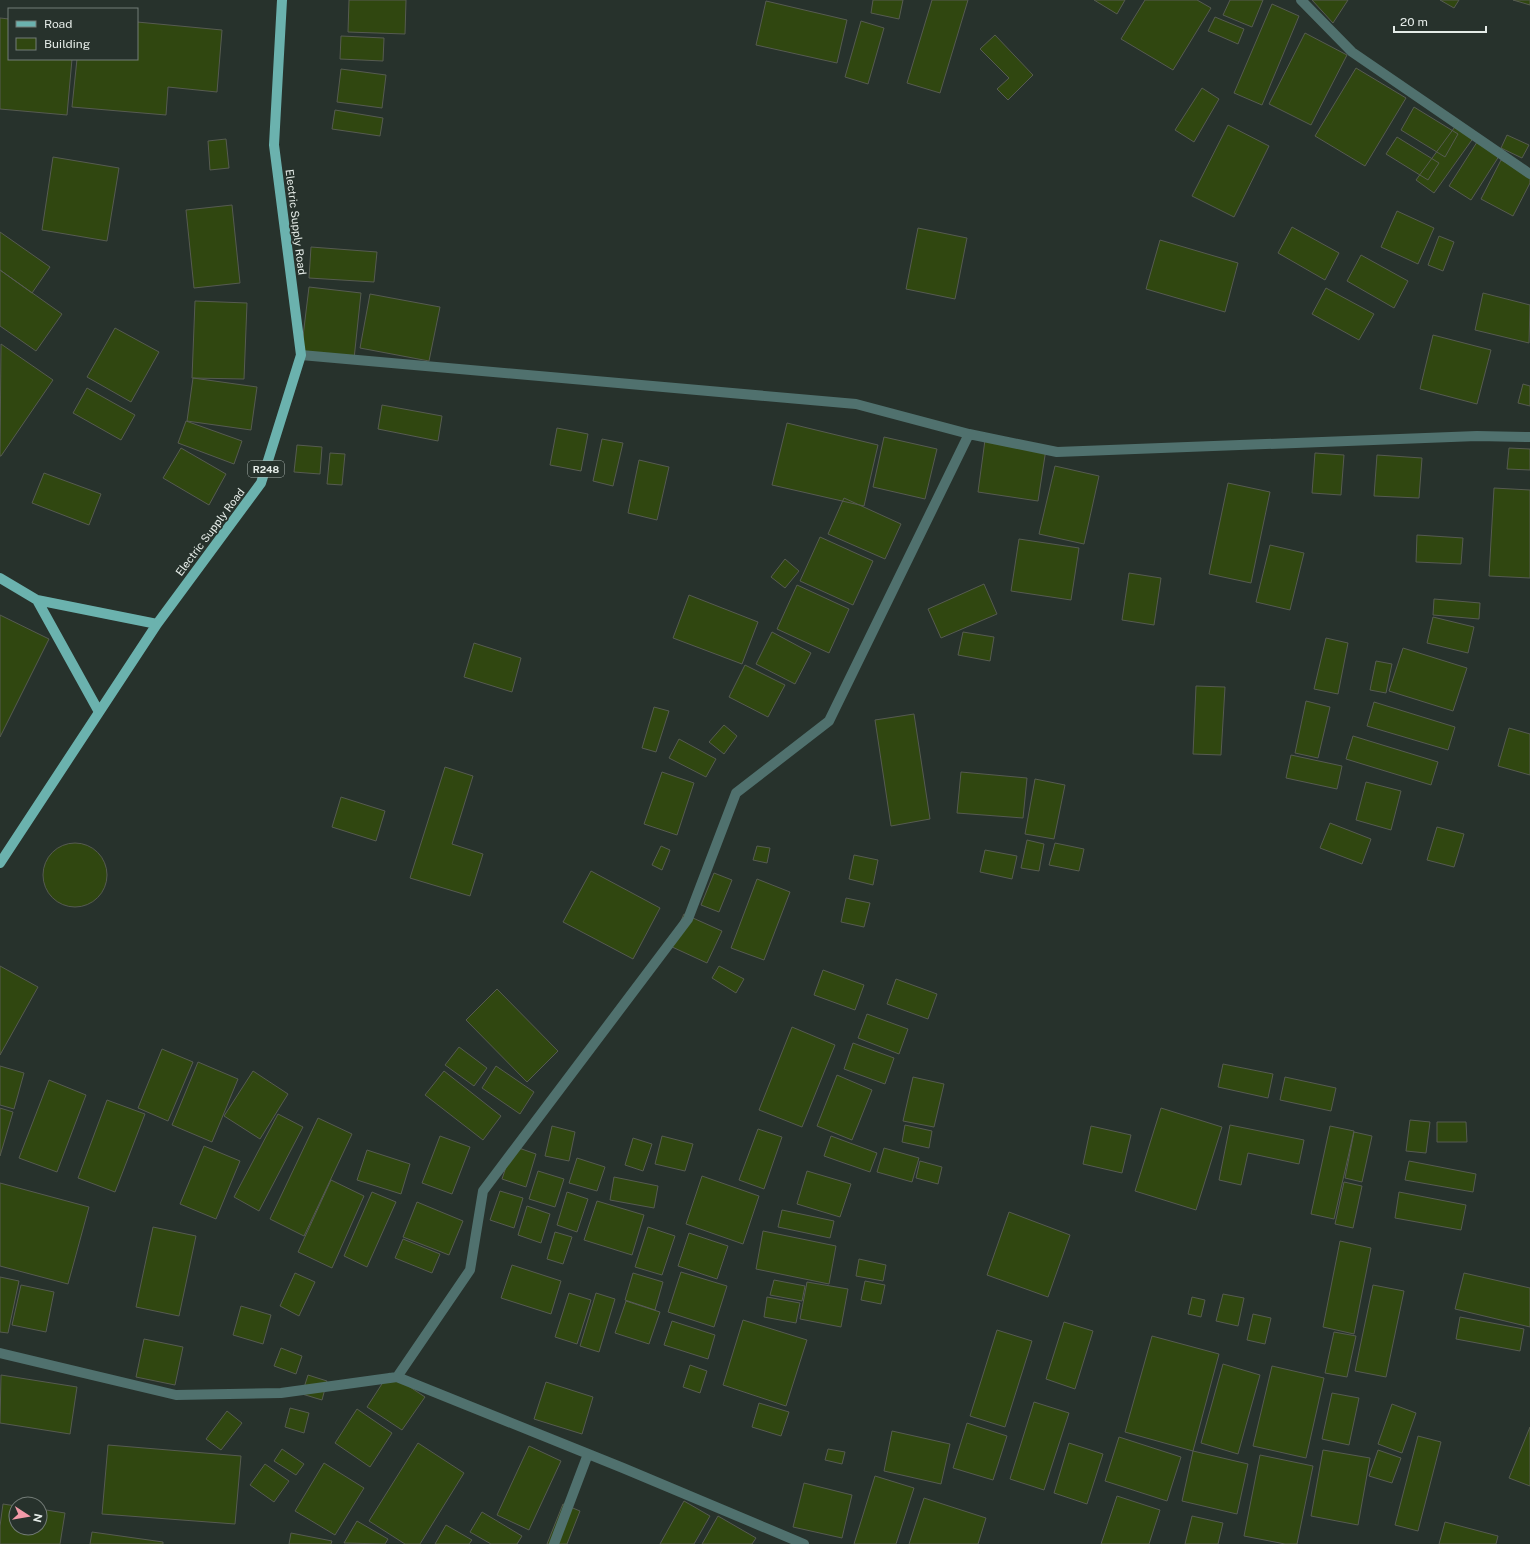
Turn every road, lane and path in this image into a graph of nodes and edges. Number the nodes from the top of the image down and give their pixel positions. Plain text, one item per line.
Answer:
1 (282, 0) edge
2 (1301, 0) edge
3 (1530, 174) edge
4 (301, 355) junction
5 (969, 434) junction
6 (1530, 437) edge
7 (0, 578) edge
8 (37, 600) junction
9 (157, 624) junction
10 (99, 712) junction
11 (0, 863) edge
12 (0, 1353) edge
13 (397, 1377) junction
14 (588, 1454) junction
15 (554, 1544) edge
16 (804, 1544) edge

1 - 4 main road, Electric Supply Road / R248
2 - 3 street
4 - 5 street
4 - 9 main road, Electric Supply Road / R248
5 - 6 street
5 - 13 street
7 - 8 main road
8 - 9 main road
8 - 10 main road
9 - 10 main road, Electric Supply Road / R248
10 - 11 main road, Electric Supply Road / R248
12 - 13 street
13 - 14 street
14 - 15 street
14 - 16 street

